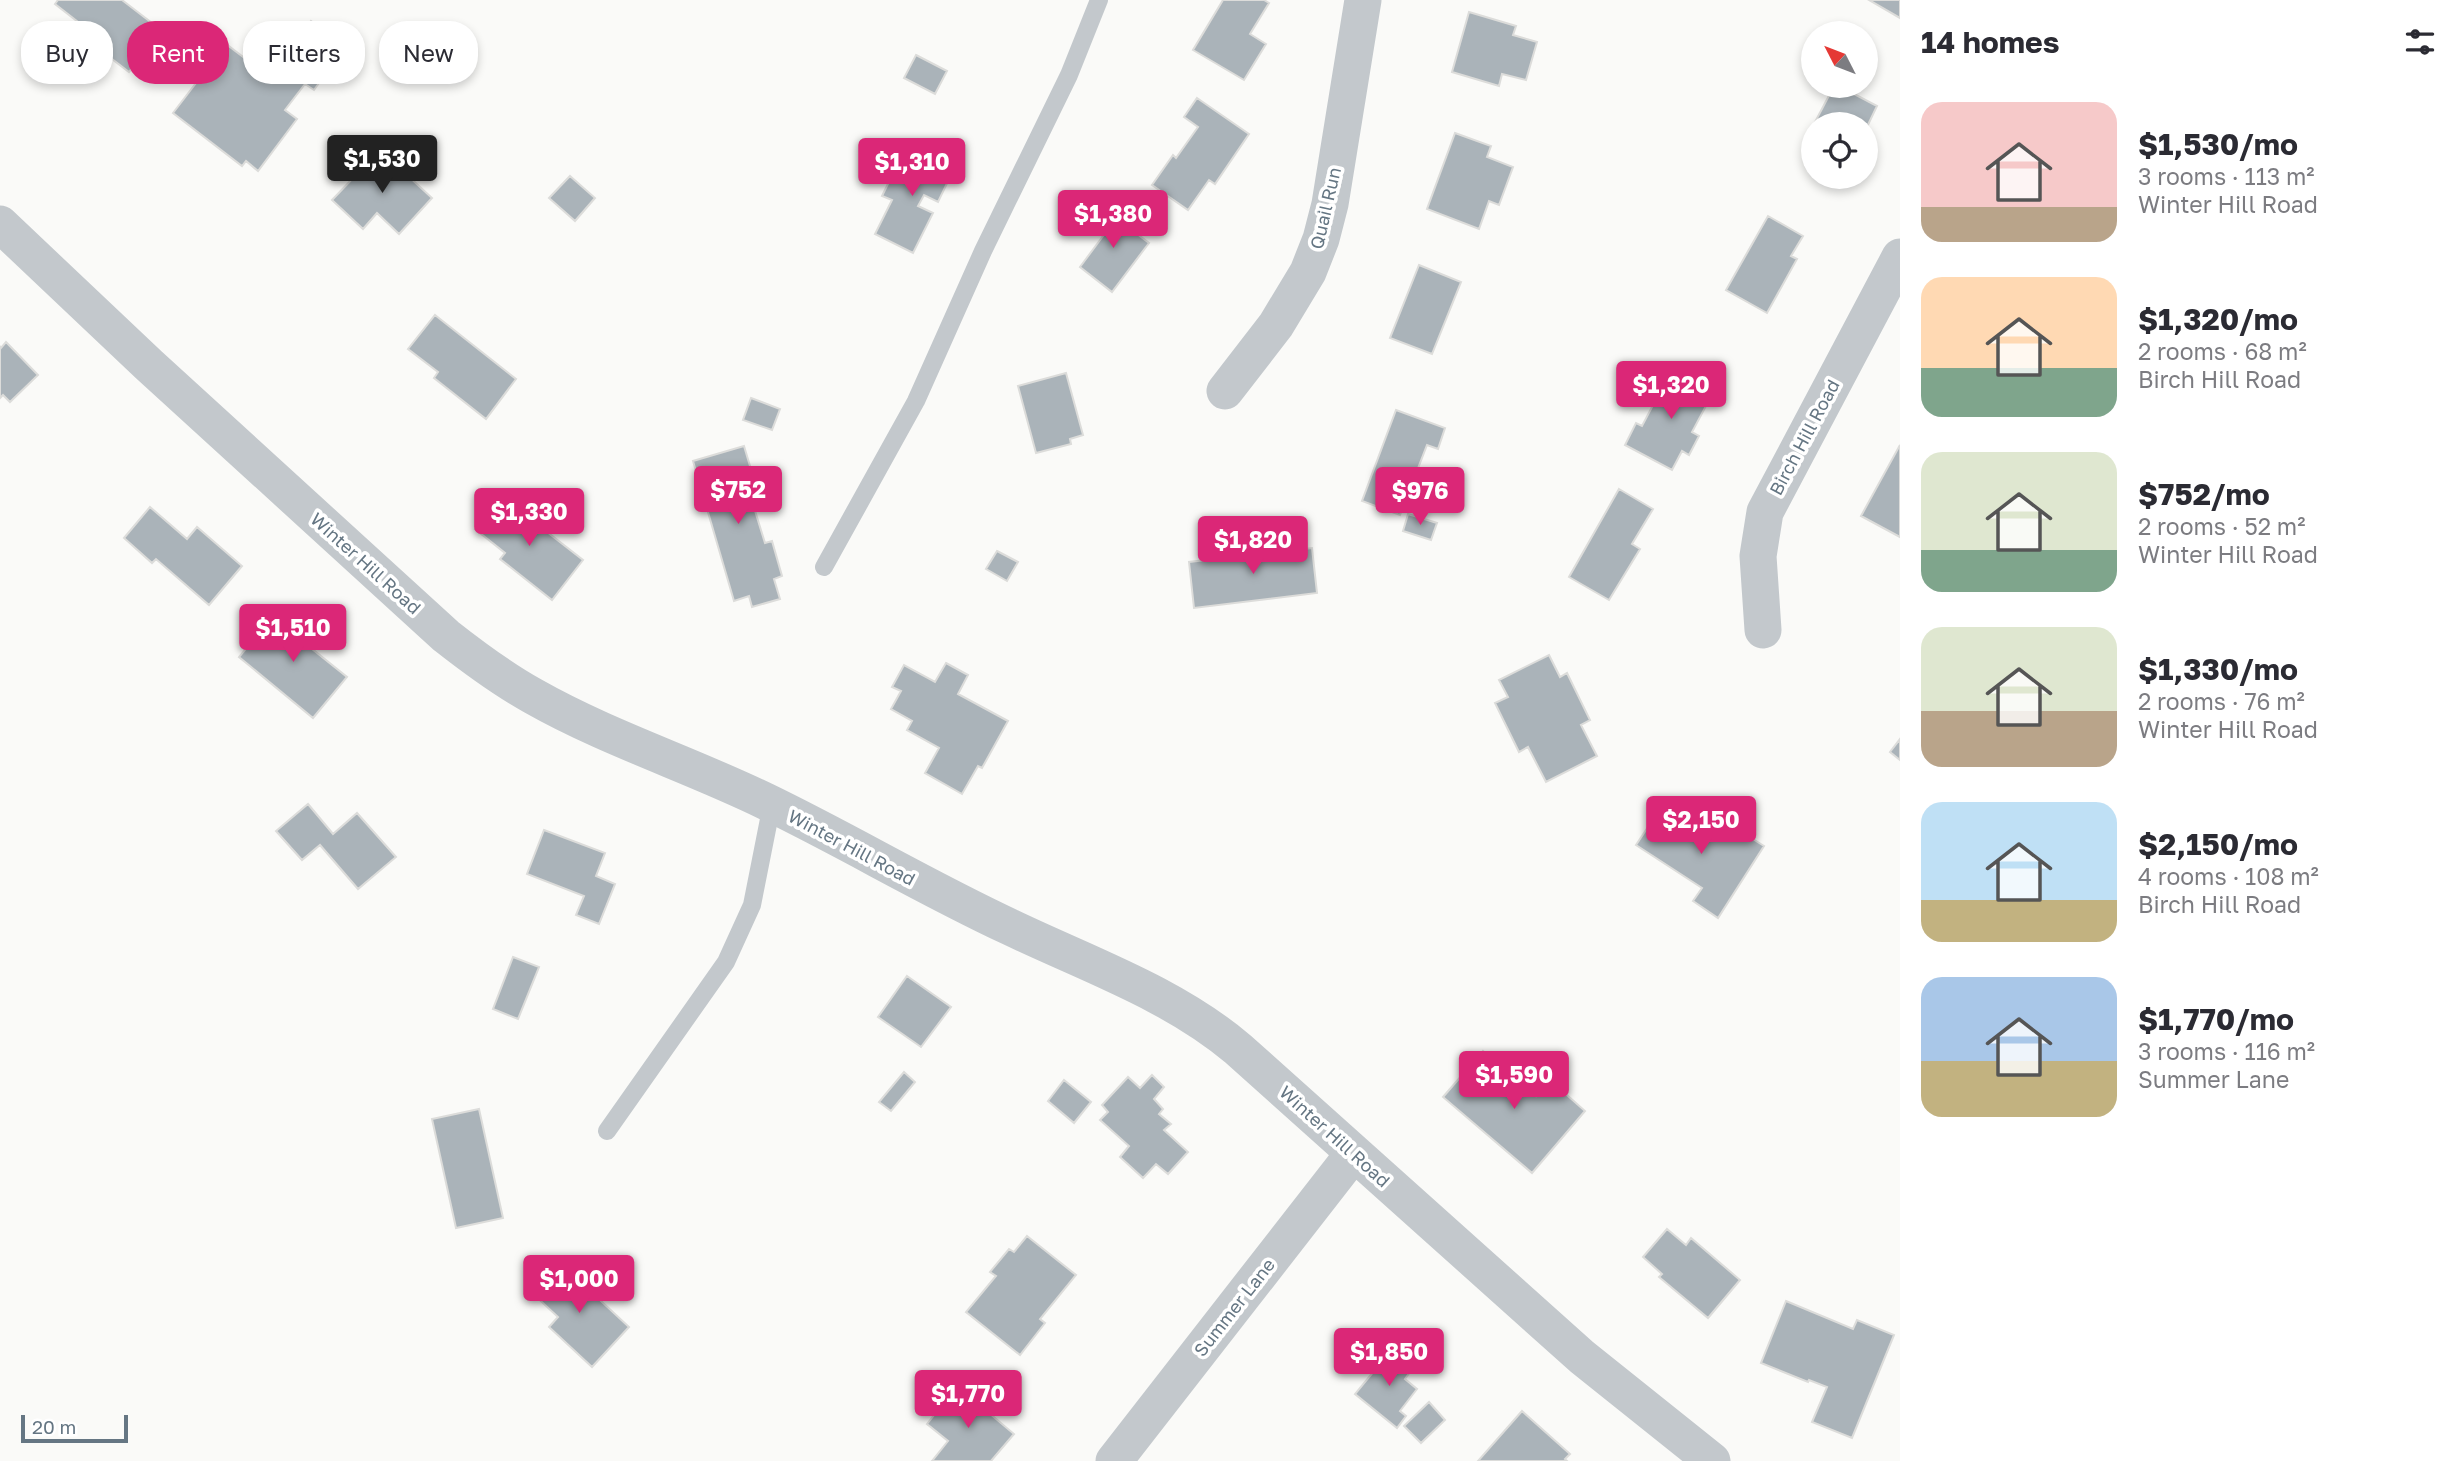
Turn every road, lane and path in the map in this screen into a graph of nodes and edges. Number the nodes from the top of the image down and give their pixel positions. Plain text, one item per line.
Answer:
1 (1099, 0) edge
2 (1363, 0) edge
3 (0, 225) edge
4 (1900, 257) edge
5 (1225, 391) dead end
6 (824, 566) dead end
7 (1763, 630) dead end
8 (772, 804) junction
9 (607, 1131) dead end
10 (1354, 1153) junction
11 (1114, 1461) edge
12 (1712, 1461) edge

1 - 6 lane
2 - 5 street, Quail Run
3 - 8 street, Winter Hill Road
4 - 7 street, Birch Hill Road
8 - 9 lane
8 - 10 street, Winter Hill Road
10 - 11 street, Summer Lane
10 - 12 street, Winter Hill Road

